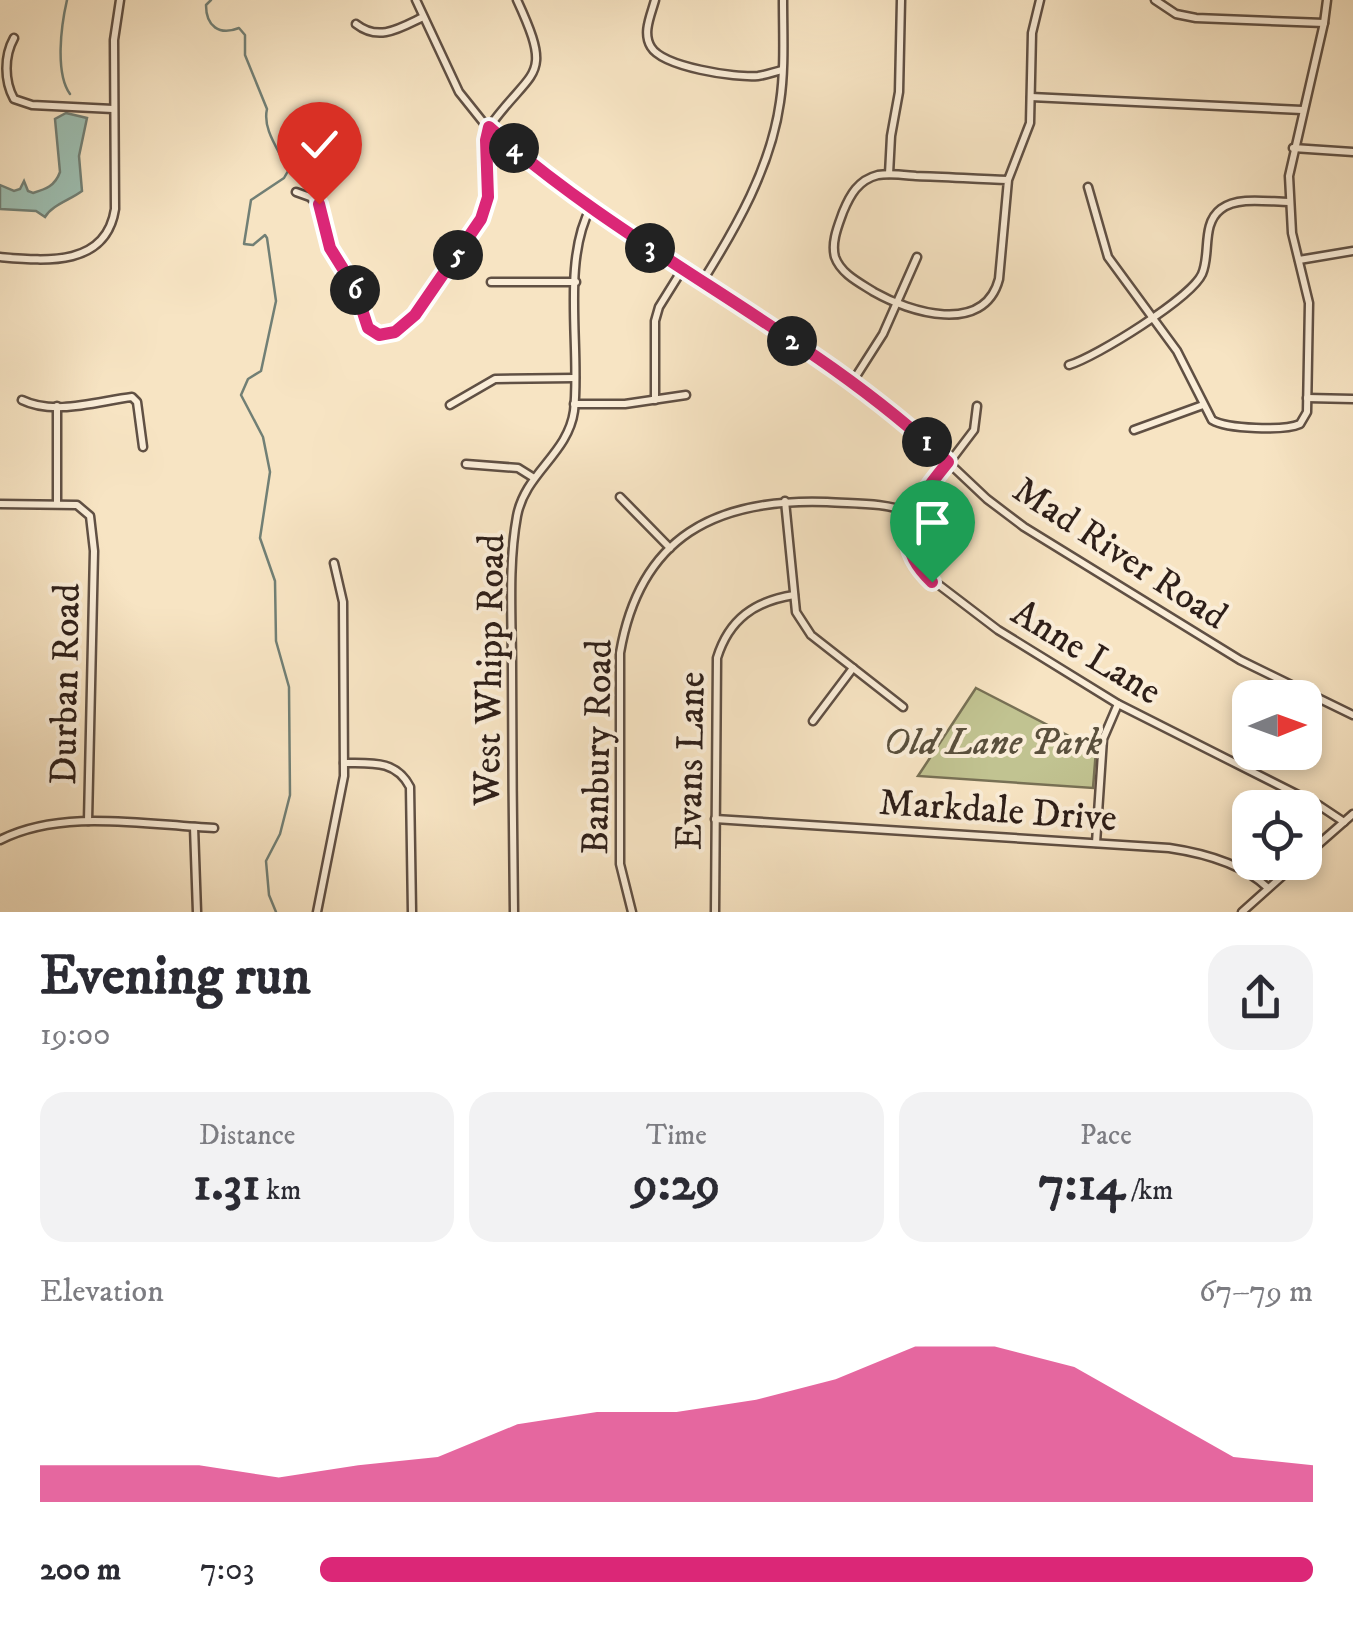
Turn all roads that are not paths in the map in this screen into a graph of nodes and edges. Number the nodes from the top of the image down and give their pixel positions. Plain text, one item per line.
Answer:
1 (120, 0) edge
2 (416, 0) edge
3 (517, 0) edge
4 (655, 0) edge
5 (783, 0) edge
6 (901, 0) edge
7 (1040, 0) edge
8 (1155, 0) edge
9 (1327, 0) edge
10 (423, 17) junction
11 (1324, 23) junction
12 (356, 24) dead end
13 (14, 38) dead end
14 (782, 70) junction
15 (1031, 97) junction
16 (114, 109) junction
17 (1302, 110) junction
18 (489, 127) junction
19 (1293, 148) junction
20 (1353, 152) edge
21 (889, 174) junction
22 (1008, 180) junction
23 (1088, 187) dead end
24 (296, 192) dead end
25 (1289, 202) junction
26 (591, 207) junction
27 (1353, 251) edge
28 (0, 257) edge
29 (917, 257) dead end
30 (1300, 260) junction
31 (682, 270) junction
32 (491, 282) dead end
33 (576, 282) junction
34 (702, 282) junction
35 (898, 305) junction
36 (1152, 317) junction
37 (1070, 365) dead end
38 (575, 378) junction
39 (853, 381) junction
40 (686, 395) dead end
41 (1308, 398) junction
42 (1353, 399) edge
43 (22, 400) dead end
44 (655, 400) junction
45 (574, 404) junction
46 (450, 405) dead end
47 (1202, 405) junction
48 (57, 406) junction
49 (976, 406) dead end
50 (1134, 430) dead end
51 (143, 447) dead end
52 (948, 462) junction
53 (466, 464) dead end
54 (534, 478) junction
55 (620, 497) dead end
56 (785, 502) junction
57 (0, 504) edge
58 (57, 504) junction
59 (911, 513) junction
60 (670, 548) junction
61 (334, 563) dead end
62 (794, 596) junction
63 (853, 668) junction
64 (1118, 704) junction
65 (904, 707) dead end
66 (1353, 714) edge
67 (813, 721) dead end
68 (344, 762) junction
69 (1353, 814) edge
70 (716, 819) junction
71 (88, 821) junction
72 (1344, 822) junction
73 (194, 827) junction
74 (214, 828) dead end
75 (0, 840) edge
76 (1322, 841) edge
77 (1096, 843) junction
78 (1277, 880) edge
79 (1268, 888) junction
80 (197, 912) edge
81 (318, 912) edge
82 (412, 912) edge
83 (514, 912) edge
84 (632, 912) edge
85 (716, 912) edge
86 (1242, 912) edge

1 - 16 street
2 - 10 street, Mad River Road
3 - 18 street
4 - 14 street
5 - 14 street
6 - 21 street
7 - 15 street
8 - 11 street
9 - 11 street
10 - 12 street
10 - 18 street, Mad River Road
11 - 17 street
13 - 16 street
14 - 34 street
15 - 17 street
15 - 22 street
16 - 28 street
17 - 19 street
18 - 24 street
18 - 26 street, Mad River Road
19 - 20 street
19 - 25 street
21 - 22 street
21 - 35 street
22 - 35 street
23 - 36 street
25 - 30 street
25 - 36 street
26 - 31 street, Mad River Road
26 - 33 street, West Whipp Road
27 - 30 street
29 - 35 street
30 - 41 street
31 - 34 street, Mad River Road
31 - 44 street
32 - 33 street
33 - 38 street, West Whipp Road
34 - 39 street, Mad River Road
35 - 39 street
36 - 37 street
36 - 47 street
38 - 45 street, West Whipp Road
38 - 46 street
39 - 52 street, Mad River Road
40 - 44 street
41 - 42 street
41 - 47 street
43 - 48 street
44 - 45 street
45 - 54 street, West Whipp Road
47 - 50 street
48 - 51 street
48 - 58 street
49 - 52 street
52 - 59 street
52 - 66 street, Mad River Road
53 - 54 street
54 - 83 street, West Whipp Road
55 - 60 street
56 - 59 street, Banbury Road
56 - 60 street, Banbury Road
56 - 62 street
57 - 58 street
58 - 71 street, Durban Road
59 - 64 street, Anne Lane
60 - 84 street, Banbury Road
61 - 68 street
62 - 63 street
62 - 70 street, Evans Lane
63 - 65 street
63 - 67 street
64 - 72 street, Anne Lane
64 - 77 street
68 - 81 street
68 - 82 street
69 - 72 street
70 - 77 street, Markdale Drive
70 - 85 street, Evans Lane
71 - 73 street, Durban Road
71 - 75 street
72 - 76 street
73 - 74 street, Durban Road
73 - 80 street
77 - 79 street, Markdale Drive
78 - 79 street
79 - 86 street

